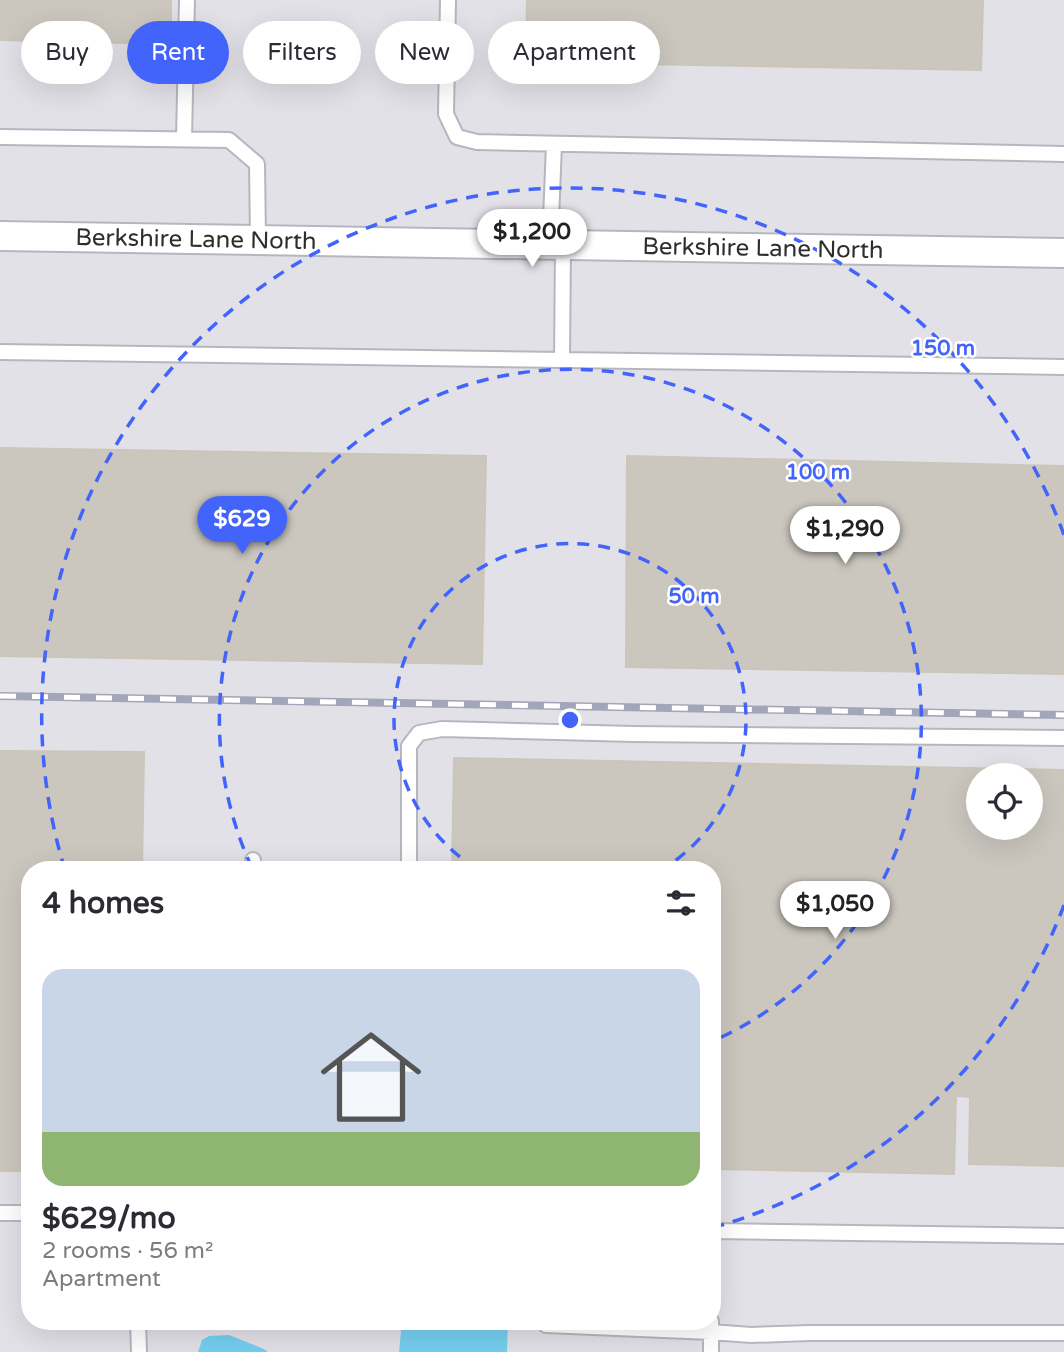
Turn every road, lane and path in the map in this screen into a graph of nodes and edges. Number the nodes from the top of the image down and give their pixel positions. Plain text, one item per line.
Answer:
1 (187, 0) edge
2 (448, 0) edge
3 (0, 137) edge
4 (184, 139) junction
5 (554, 144) junction
6 (1064, 154) edge
7 (0, 236) edge
8 (258, 240) junction
9 (556, 245) junction
10 (1064, 253) edge
11 (0, 352) edge
12 (562, 359) junction
13 (1064, 367) edge
14 (1064, 738) edge
15 (409, 861) edge
16 (0, 1213) edge
17 (21, 1213) edge
18 (721, 1231) edge
19 (1064, 1236) edge
20 (721, 1329) edge
21 (138, 1330) edge
22 (711, 1330) edge
23 (1064, 1333) edge
24 (139, 1352) edge
25 (711, 1352) edge

1 - 4 lane
2 - 5 lane
3 - 4 lane
4 - 8 lane
5 - 6 lane
5 - 9 lane
7 - 8 street, Berkshire Lane North
8 - 9 street, Berkshire Lane North
9 - 10 street, Berkshire Lane North
9 - 12 lane
11 - 12 lane
12 - 13 lane
14 - 15 lane
16 - 17 lane
18 - 19 lane
20 - 23 lane
21 - 24 lane
22 - 25 lane

